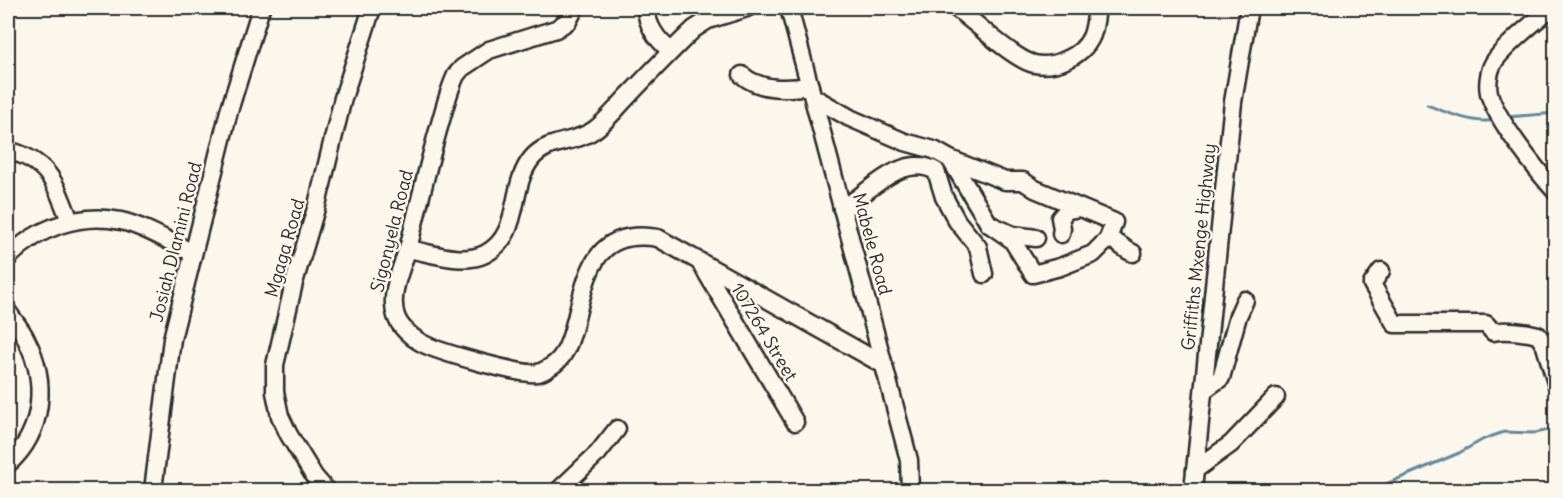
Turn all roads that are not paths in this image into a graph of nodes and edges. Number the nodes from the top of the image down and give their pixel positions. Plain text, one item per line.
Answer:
1 (261, 8) edge
2 (372, 8) edge
3 (575, 8) edge
4 (646, 8) edge
5 (747, 8) edge
6 (789, 8) edge
7 (956, 8) edge
8 (1097, 8) edge
9 (1250, 8) edge
10 (1551, 8) edge
11 (671, 51) junction
12 (742, 75) dead end
13 (812, 92) junction
14 (8, 150) edge
15 (950, 159) junction
16 (1556, 192) edge
17 (1080, 208) junction
18 (842, 209) junction
19 (70, 220) junction
20 (989, 224) junction
21 (1061, 234) dead end
22 (1036, 238) dead end
23 (1108, 239) junction
24 (408, 249) junction
25 (193, 253) junction
26 (1133, 253) dead end
27 (8, 258) edge
28 (699, 261) junction
29 (1381, 271) dead end
30 (984, 274) dead end
31 (1245, 300) dead end
32 (8, 312) edge
33 (884, 365) junction
34 (1556, 383) edge
35 (1203, 390) junction
36 (1276, 398) dead end
37 (795, 422) dead end
38 (617, 429) dead end
39 (8, 464) edge
40 (1195, 470) junction
41 (153, 490) edge
42 (326, 490) edge
43 (559, 490) edge
44 (910, 490) edge
45 (1193, 490) edge

1 - 25 street, Josiah Dlamini Road
2 - 42 street, Mgaga Road
3 - 24 street, Sigonyela Road
4 - 11 street
5 - 11 street
6 - 13 street, Mabele Road
7 - 8 street
9 - 35 street, Griffiths Mxenge Highway
10 - 16 street
11 - 24 street
12 - 13 street
13 - 15 street
13 - 18 street, Mabele Road
14 - 19 street
15 - 17 street
15 - 20 street
17 - 21 street
17 - 23 street
18 - 30 street
18 - 33 street, Mabele Road
19 - 25 street
19 - 27 street
20 - 22 street
20 - 23 street
23 - 26 street
24 - 28 street, Sigonyela Road
25 - 41 street, Josiah Dlamini Road
28 - 33 street, Sigonyela Road
28 - 37 street, 107264 Street
29 - 34 street
31 - 35 street
32 - 39 street
33 - 44 street, Mabele Road
35 - 40 street, Griffiths Mxenge Highway
36 - 40 street
38 - 43 street
40 - 45 street, Griffiths Mxenge Highway

